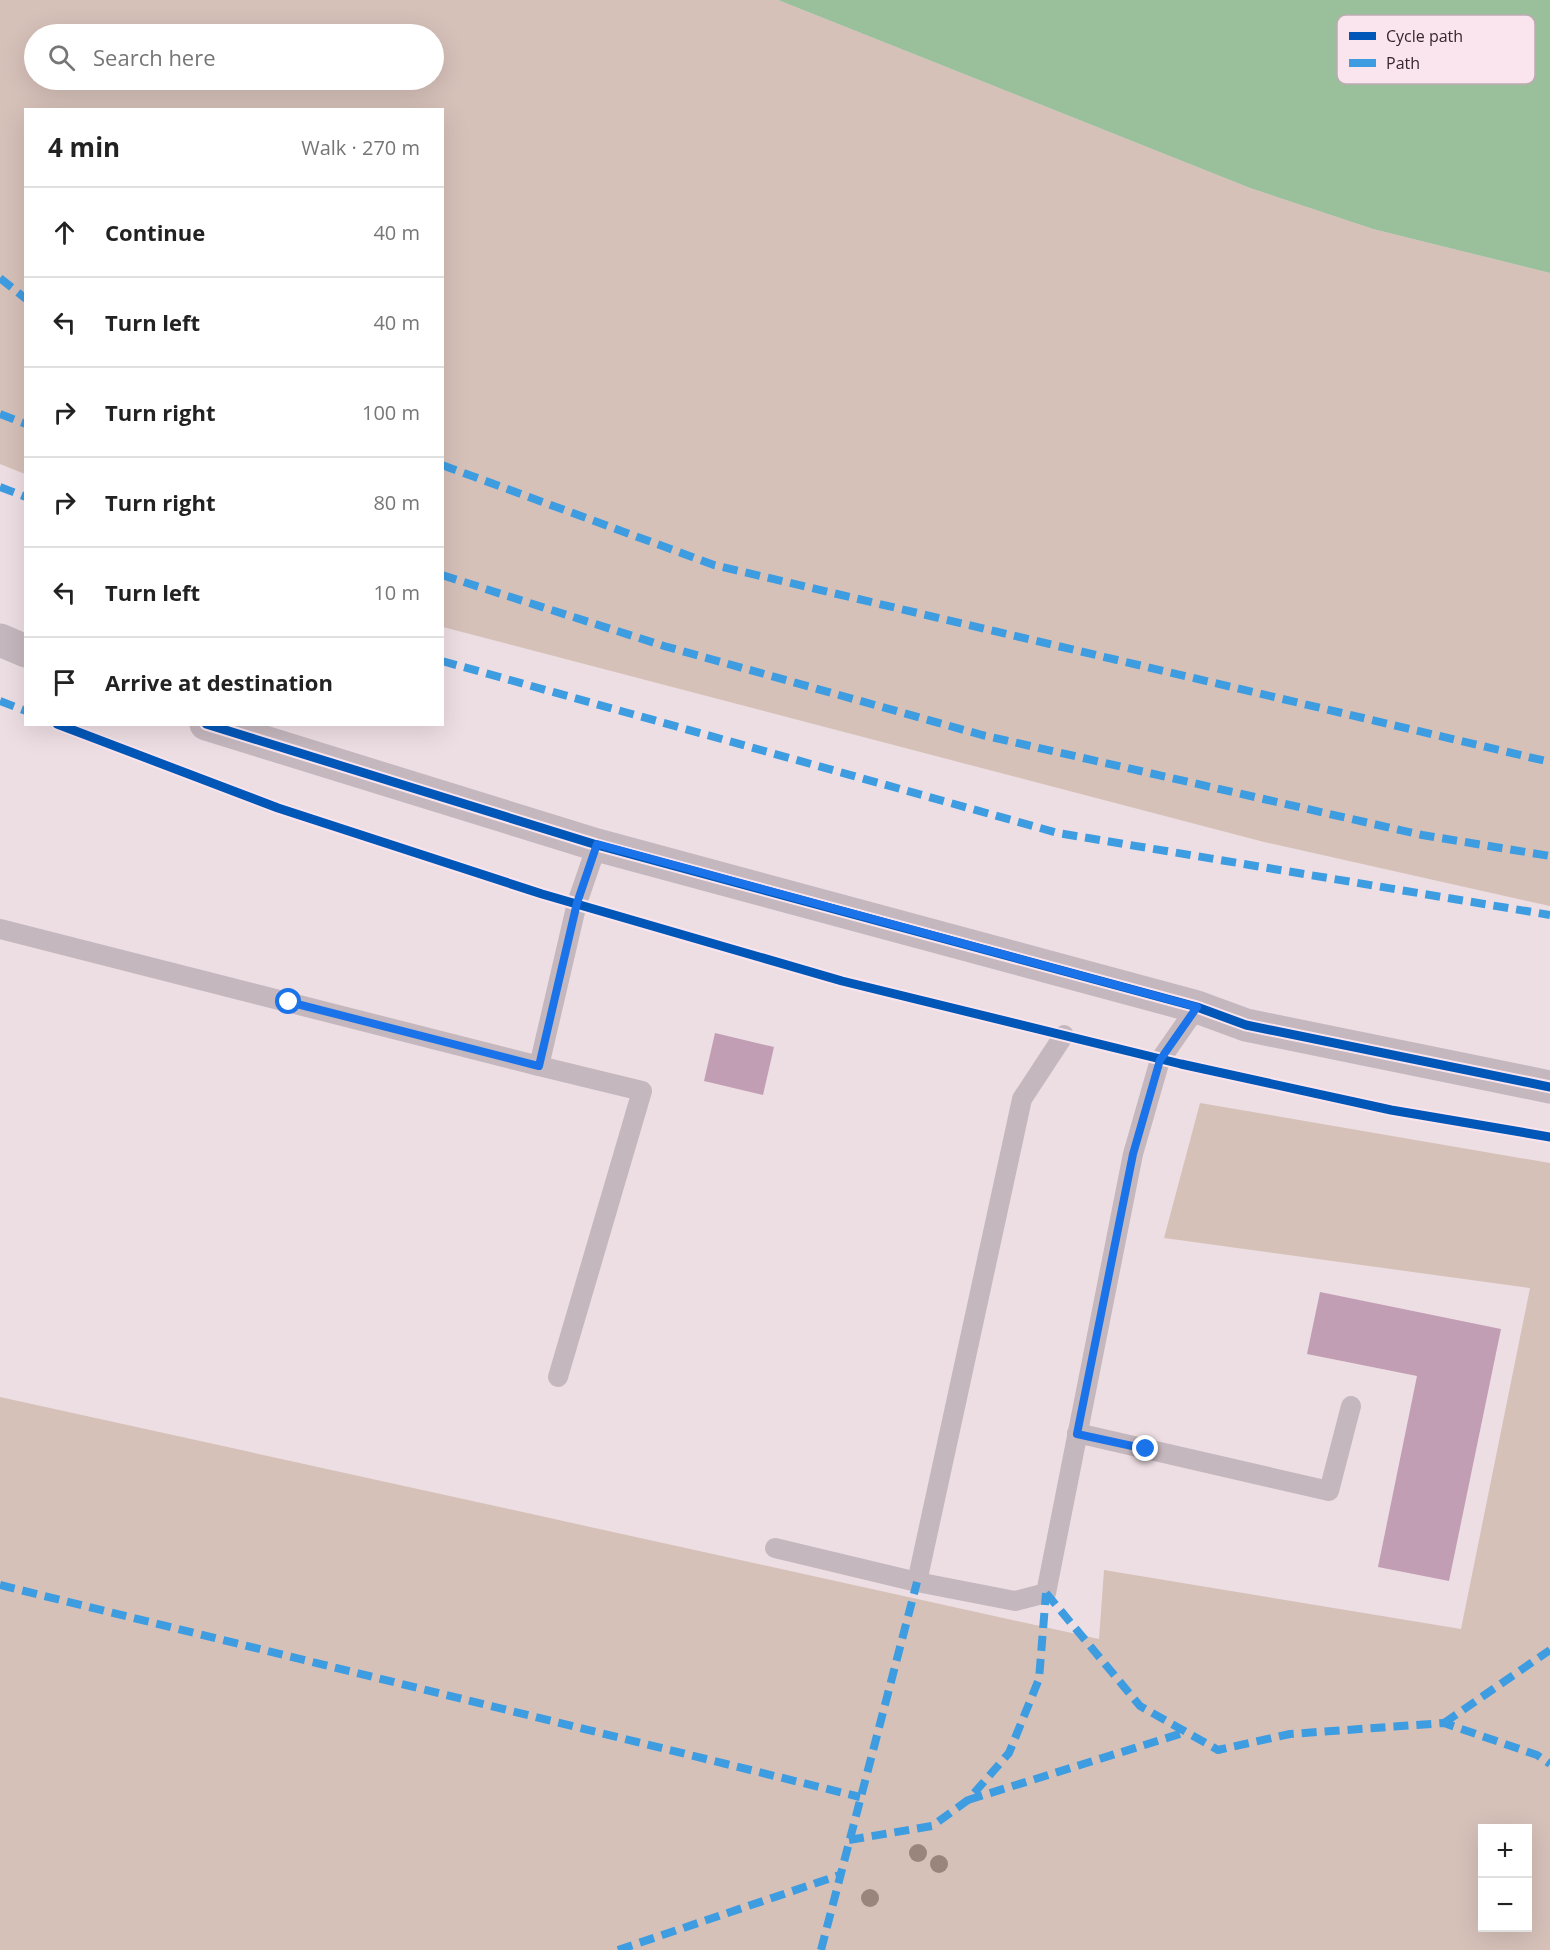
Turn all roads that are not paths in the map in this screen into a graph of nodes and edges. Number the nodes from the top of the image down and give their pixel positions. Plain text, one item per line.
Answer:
1 (0, 640) edge
2 (24, 650) edge
3 (213, 726) edge
4 (597, 844) junction
5 (0, 929) edge
6 (1197, 1007) junction
7 (1064, 1035) dead end
8 (539, 1066) junction
9 (1550, 1087) edge
10 (558, 1377) dead end
11 (1351, 1406) dead end
12 (1077, 1434) junction
13 (775, 1548) dead end
14 (917, 1582) junction

1 - 2 street
3 - 4 street
4 - 6 street
4 - 8 lane
5 - 8 lane
6 - 9 street
6 - 12 lane
7 - 14 lane
8 - 10 lane
11 - 12 lane
12 - 14 lane
13 - 14 lane

